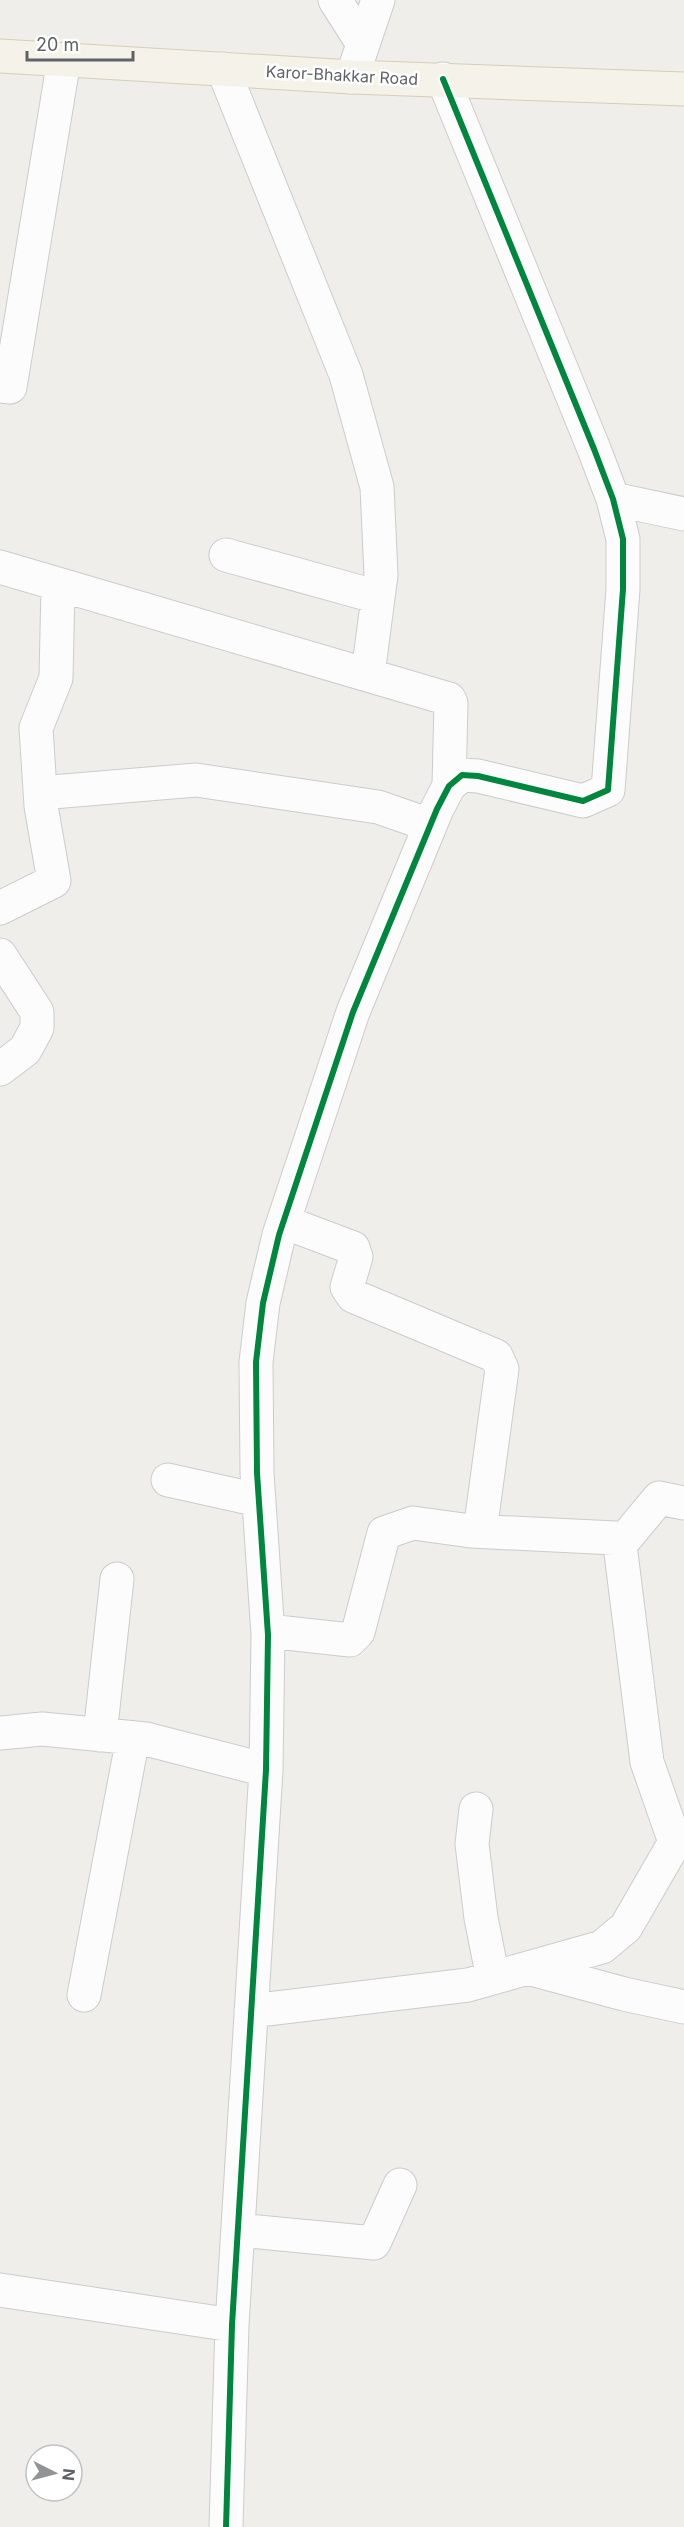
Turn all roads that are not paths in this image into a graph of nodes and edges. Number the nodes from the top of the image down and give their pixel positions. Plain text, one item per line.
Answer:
1 (335, 0) edge
2 (378, 0) edge
3 (363, 44) junction
4 (0, 56) edge
5 (64, 60) junction
6 (223, 69) junction
7 (352, 78) junction
8 (443, 79) junction
9 (684, 89) edge
10 (0, 386) edge
11 (613, 499) junction
12 (684, 514) edge
13 (226, 555) dead end
14 (0, 567) edge
15 (58, 586) junction
16 (378, 597) junction
17 (368, 674) junction
18 (448, 786) junction
19 (40, 793) junction
20 (430, 825) junction
21 (0, 908) edge
22 (0, 955) edge
23 (0, 1069) edge
24 (284, 1222) junction
25 (168, 1480) dead end
26 (258, 1500) junction
27 (684, 1503) edge
28 (480, 1531) junction
29 (620, 1545) junction
30 (117, 1579) dead end
31 (268, 1631) junction
32 (0, 1733) edge
33 (100, 1735) junction
34 (133, 1738) junction
35 (266, 1770) junction
36 (476, 1809) dead end
37 (680, 1838) edge
38 (528, 1968) junction
39 (493, 1978) junction
40 (84, 1995) dead end
41 (684, 2007) edge
42 (251, 2011) junction
43 (400, 2185) dead end
44 (238, 2230) junction
45 (0, 2290) edge
46 (232, 2325) junction
47 (226, 2527) edge

1 - 3 street
2 - 3 street
3 - 7 street
4 - 5 main road, Karor-Bhakkar Road
5 - 6 main road, Karor-Bhakkar Road
5 - 10 street
6 - 7 main road, Karor-Bhakkar Road
6 - 16 street
7 - 8 main road, Karor-Bhakkar Road
8 - 9 main road, Karor-Bhakkar Road
8 - 11 street
11 - 12 street
11 - 18 street
13 - 16 street
14 - 15 street
15 - 17 street
15 - 19 street
16 - 17 street
17 - 18 street
18 - 20 street
19 - 20 street
19 - 21 street
20 - 24 street
22 - 23 street
24 - 26 street
24 - 28 street
25 - 26 street
26 - 31 street
27 - 29 street
28 - 29 street
28 - 31 street
29 - 37 street
30 - 33 street
31 - 35 street
32 - 33 street
33 - 34 street
34 - 35 street
34 - 40 street
35 - 42 street
36 - 39 street
37 - 38 street
38 - 39 street
38 - 41 street
39 - 42 street
42 - 44 street
43 - 44 street
44 - 46 street
45 - 46 street
46 - 47 street

